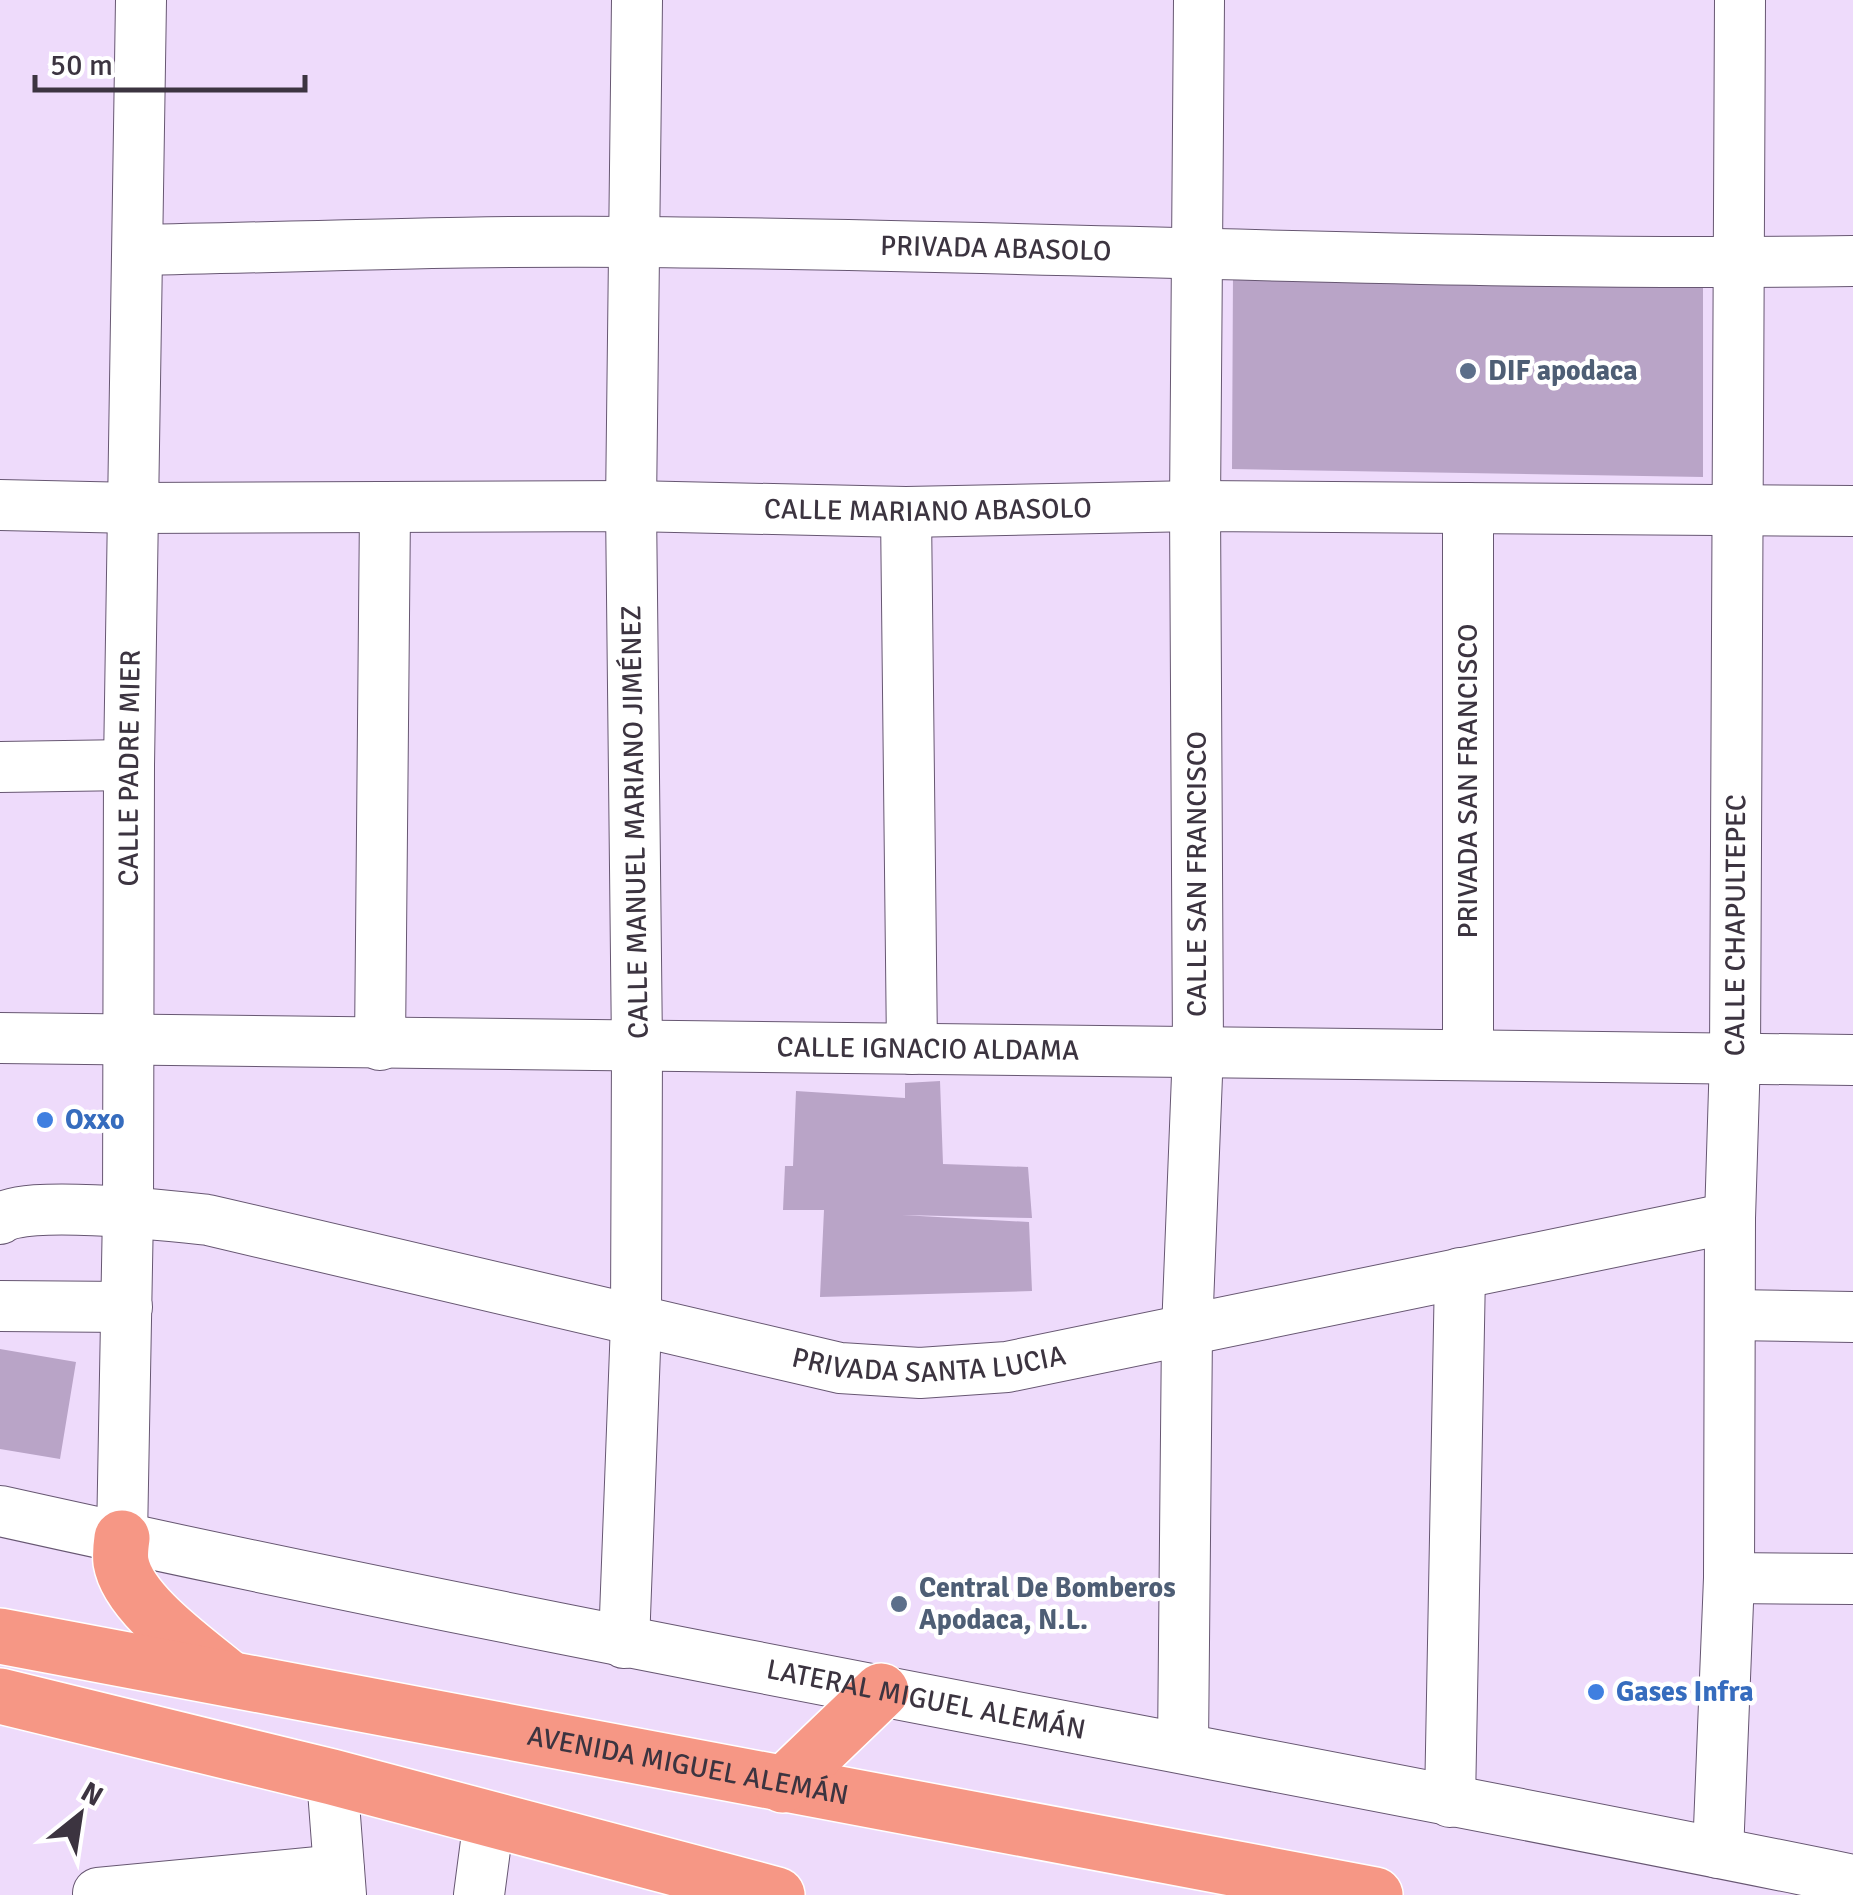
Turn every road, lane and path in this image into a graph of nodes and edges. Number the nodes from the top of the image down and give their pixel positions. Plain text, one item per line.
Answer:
1 (142, 0) edge
2 (637, 0) edge
3 (1199, 0) edge
4 (1740, 0) edge
5 (636, 242) junction
6 (138, 250) junction
7 (1197, 255) junction
8 (1853, 261) edge
9 (1739, 263) junction
10 (0, 505) edge
11 (632, 506) junction
12 (1195, 506) junction
13 (134, 508) junction
14 (385, 508) junction
15 (1468, 508) junction
16 (1736, 509) junction
17 (1853, 510) edge
18 (906, 512) junction
19 (129, 766) junction
20 (0, 767) edge
21 (0, 1038) edge
22 (130, 1038) junction
23 (380, 1045) junction
24 (637, 1048) junction
25 (912, 1049) junction
26 (1198, 1050) junction
27 (1468, 1054) junction
28 (1735, 1057) junction
29 (1853, 1060) edge
30 (128, 1212) junction
31 (1730, 1218) junction
32 (0, 1220) edge
33 (1460, 1273) junction
34 (0, 1306) edge
35 (127, 1308) junction
36 (1731, 1315) junction
37 (1853, 1317) edge
38 (636, 1323) junction
39 (1187, 1330) junction
40 (0, 1511) edge
41 (122, 1538) junction
42 (1729, 1578) junction
43 (1853, 1579) edge
44 (9, 1634) edge
45 (624, 1643) junction
46 (229, 1679) junction
47 (881, 1691) junction
48 (0, 1696) edge
49 (1183, 1747) junction
50 (332, 1778) junction
51 (783, 1785) junction
52 (1450, 1802) junction
53 (489, 1819) junction
54 (1718, 1852) junction
55 (1853, 1880) edge
56 (340, 1882) edge
57 (98, 1894) edge
58 (479, 1895) edge
59 (776, 1895) edge
60 (1375, 1895) edge

1 - 6 street, CALLE PADRE MIER
2 - 5 street, CALLE MANUEL MARIANO JIMÉNEZ
3 - 7 street, CALLE SAN FRANCISCO
4 - 9 street, CALLE CHAPULTEPEC
5 - 6 street, PRIVADA ABASOLO
5 - 7 street, PRIVADA ABASOLO
5 - 11 street, CALLE MANUEL MARIANO JIMÉNEZ
6 - 13 street, CALLE PADRE MIER
7 - 9 street, PRIVADA ABASOLO
7 - 12 street, CALLE SAN FRANCISCO
8 - 9 street, PRIVADA ABASOLO
9 - 16 street, CALLE CHAPULTEPEC
10 - 13 street, CALLE MARIANO ABASOLO
11 - 14 street, CALLE MARIANO ABASOLO
11 - 18 street, CALLE MARIANO ABASOLO
11 - 24 street, CALLE MANUEL MARIANO JIMÉNEZ
12 - 15 street, CALLE MARIANO ABASOLO
12 - 18 street, CALLE MARIANO ABASOLO
12 - 26 street, CALLE SAN FRANCISCO
13 - 14 street, CALLE MARIANO ABASOLO
13 - 19 street, CALLE PADRE MIER
14 - 23 street
15 - 16 street, CALLE MARIANO ABASOLO
15 - 27 street, PRIVADA SAN FRANCISCO
16 - 17 street, CALLE MARIANO ABASOLO
16 - 28 street, CALLE CHAPULTEPEC
18 - 25 street
19 - 20 street
19 - 22 street, CALLE PADRE MIER
21 - 22 street, CALLE IGNACIO ALDAMA
22 - 23 street, CALLE IGNACIO ALDAMA
22 - 30 street, CALLE PADRE MIER
23 - 24 street, CALLE IGNACIO ALDAMA
24 - 25 street, CALLE IGNACIO ALDAMA
24 - 38 street, CALLE MANUEL MARIANO JIMÉNEZ
25 - 26 street, CALLE IGNACIO ALDAMA
26 - 27 street, CALLE IGNACIO ALDAMA
26 - 39 street, CALLE SAN FRANCISCO
27 - 28 street, CALLE IGNACIO ALDAMA
28 - 29 street, CALLE IGNACIO ALDAMA
28 - 31 street, CALLE CHAPULTEPEC
30 - 32 street, PRIVADA SANTA LUCIA
30 - 35 street, CALLE PADRE MIER
30 - 38 street, PRIVADA SANTA LUCIA
31 - 33 street, PRIVADA SANTA LUCIA
31 - 36 street, CALLE CHAPULTEPEC
33 - 39 street, PRIVADA SANTA LUCIA
33 - 52 street
34 - 35 street
35 - 41 street, CALLE PADRE MIER
36 - 37 street
36 - 42 street, CALLE CHAPULTEPEC
38 - 39 street, PRIVADA SANTA LUCIA
38 - 45 street, CALLE MANUEL MARIANO JIMÉNEZ
39 - 49 street, CALLE SAN FRANCISCO
40 - 41 street, LATERAL MIGUEL ALEMÁN
41 - 45 street, LATERAL MIGUEL ALEMÁN
41 - 46 highway
42 - 43 street
42 - 54 street, CALLE CHAPULTEPEC
44 - 46 highway, AVENIDA MIGUEL ALEMÁN
45 - 47 street, LATERAL MIGUEL ALEMÁN
46 - 51 highway, AVENIDA MIGUEL ALEMÁN
47 - 49 street, LATERAL MIGUEL ALEMÁN
47 - 51 highway
48 - 50 highway
49 - 52 street, LATERAL MIGUEL ALEMÁN
50 - 53 highway
50 - 56 street
51 - 60 highway, AVENIDA MIGUEL ALEMÁN
52 - 54 street, LATERAL MIGUEL ALEMÁN
53 - 58 street
53 - 59 highway
54 - 55 street, LATERAL MIGUEL ALEMÁN
56 - 57 street

